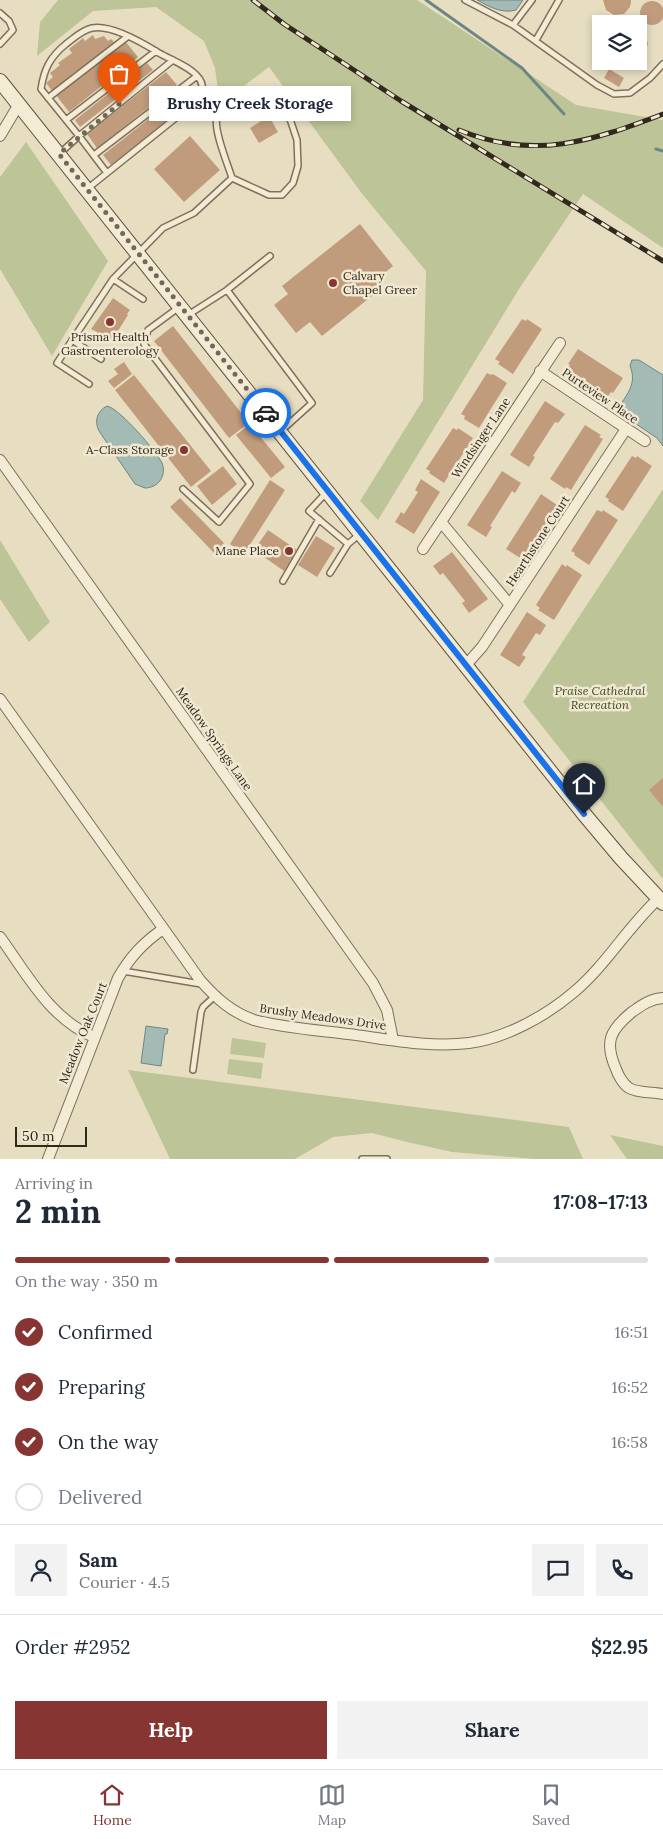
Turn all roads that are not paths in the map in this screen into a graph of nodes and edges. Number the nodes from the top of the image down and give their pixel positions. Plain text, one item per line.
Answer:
1 (465, 0) edge
2 (532, 0) edge
3 (559, 0) edge
4 (0, 13) edge
5 (513, 25) junction
6 (127, 36) junction
7 (536, 40) junction
8 (0, 44) edge
9 (156, 51) junction
10 (173, 60) junction
11 (663, 64) edge
12 (197, 76) junction
13 (0, 81) edge
14 (48, 98) junction
15 (19, 104) junction
16 (66, 120) junction
17 (0, 136) edge
18 (79, 136) junction
19 (59, 154) junction
20 (94, 155) junction
21 (108, 173) junction
22 (232, 178) junction
23 (87, 189) junction
24 (138, 254) junction
25 (270, 256) dead end
26 (113, 278) junction
27 (227, 290) junction
28 (144, 299) dead end
29 (184, 311) junction
30 (72, 340) junction
31 (560, 342) dead end
32 (101, 360) dead end
33 (540, 371) junction
34 (89, 384) dead end
35 (626, 429) junction
36 (281, 432) junction
37 (645, 441) dead end
38 (0, 460) edge
39 (183, 489) dead end
40 (328, 491) junction
41 (318, 519) junction
42 (440, 522) junction
43 (361, 532) junction
44 (348, 544) junction
45 (423, 549) dead end
46 (330, 573) dead end
47 (283, 581) dead end
48 (510, 605) junction
49 (466, 664) junction
50 (0, 699) edge
51 (660, 901) edge
52 (163, 929) junction
53 (0, 937) edge
54 (122, 971) junction
55 (204, 984) junction
56 (214, 996) junction
57 (663, 998) edge
58 (94, 1036) junction
59 (392, 1040) junction
60 (193, 1070) dead end
61 (663, 1094) edge
62 (48, 1159) edge
63 (362, 1159) edge
64 (387, 1159) edge

1 - 5 lane
2 - 5 lane
3 - 7 lane
4 - 8 lane
5 - 7 lane
6 - 9 lane
6 - 14 lane
6 - 14 lane
7 - 11 lane
9 - 10 lane
9 - 16 lane
10 - 12 lane
10 - 18 lane
12 - 20 lane
12 - 21 lane
13 - 15 main road
14 - 16 lane
15 - 17 street
15 - 19 main road
16 - 18 lane
18 - 19 lane
18 - 20 lane
19 - 23 main road
20 - 21 lane
21 - 23 lane
22 - 22 lane
22 - 24 lane
23 - 24 main road
24 - 26 lane
24 - 29 main road
25 - 27 lane
26 - 28 lane
26 - 30 lane
27 - 29 lane
27 - 36 lane
29 - 36 main road
29 - 39 lane
30 - 32 lane
30 - 34 lane
31 - 33 street, Windsinger Lane
33 - 35 street, Purteview Place
33 - 42 street, Windsinger Lane
35 - 37 street, Purteview Place
35 - 48 street, Hearthstone Court
36 - 40 main road
38 - 59 street, Meadow Springs Lane
40 - 41 lane
40 - 43 main road
41 - 44 lane
41 - 47 lane
42 - 45 street, Windsinger Lane
42 - 48 street
43 - 44 lane
43 - 49 main road
44 - 46 lane
48 - 49 street, Hearthstone Court
49 - 51 main road
50 - 52 street, Brushy Meadows Drive
51 - 59 street, Brushy Meadows Drive
52 - 54 street, Meadow Oak Court
52 - 55 street, Brushy Meadows Drive
53 - 58 street
54 - 55 lane
54 - 58 street, Meadow Oak Court
55 - 56 street, Brushy Meadows Drive
56 - 59 street, Brushy Meadows Drive
56 - 60 lane
57 - 61 street
58 - 62 street, Meadow Oak Court
63 - 64 lane

